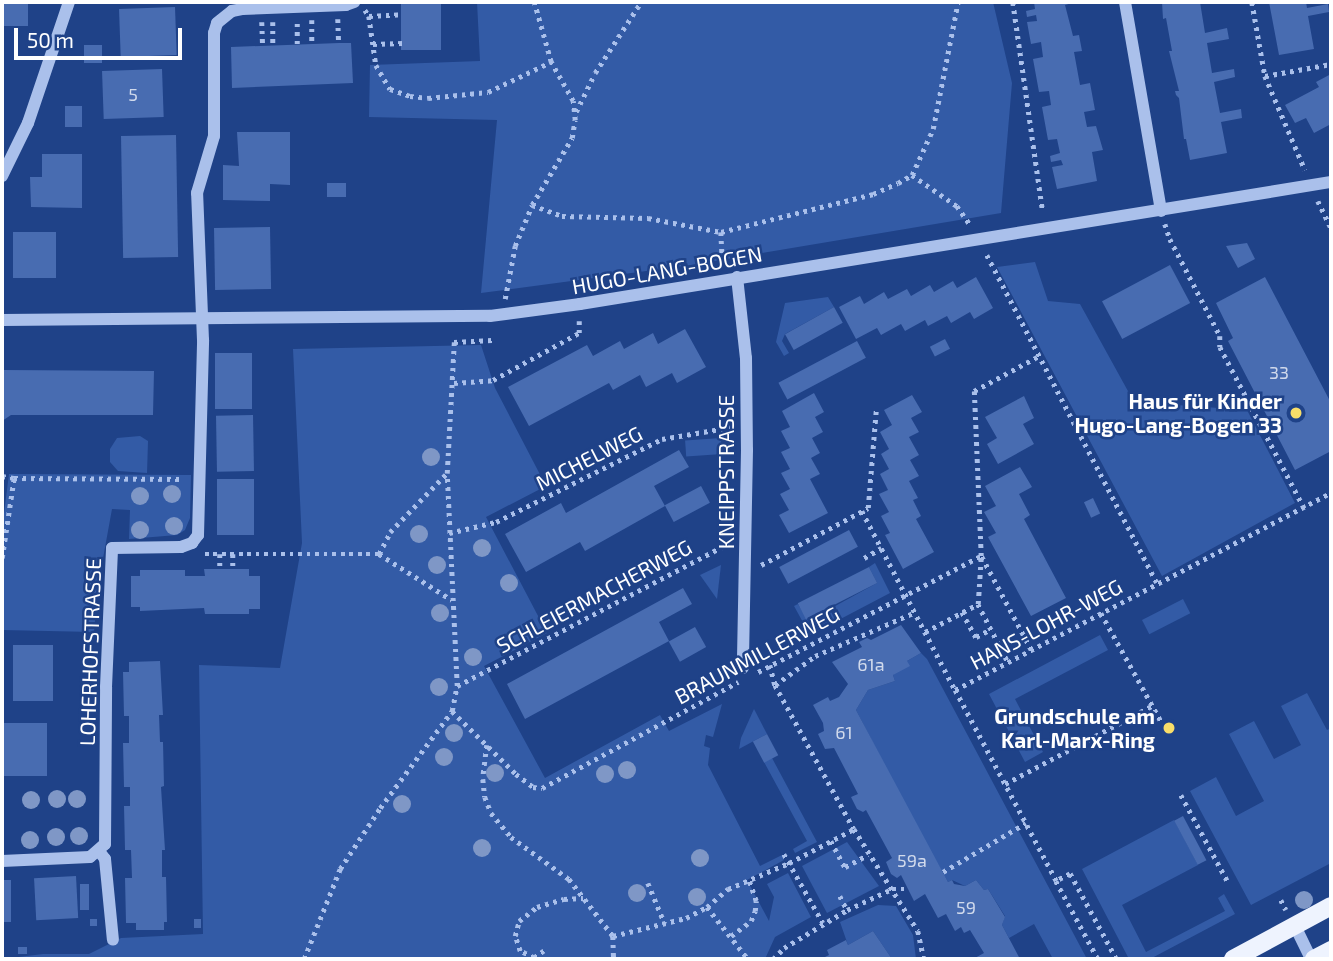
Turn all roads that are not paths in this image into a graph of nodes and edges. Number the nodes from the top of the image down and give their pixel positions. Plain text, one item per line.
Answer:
1 (69, 2) edge
2 (1125, 2) edge
3 (358, 5) edge
4 (2, 176) edge
5 (1331, 182) edge
6 (1161, 211) junction
7 (731, 278) junction
8 (202, 318) junction
9 (2, 320) edge
10 (745, 674) road end
11 (99, 850) junction
12 (2, 861) edge
13 (1331, 906) edge
14 (1294, 926) junction
15 (113, 940) dead end
16 (1331, 950) edge
17 (1233, 959) edge
18 (1313, 959) edge

1 - 4 street
2 - 6 street
3 - 8 street
5 - 6 street, HUGO-LANG-BOGEN
6 - 7 street, HUGO-LANG-BOGEN
7 - 8 street, HUGO-LANG-BOGEN
7 - 10 street, KNEIPPSTRASSE
8 - 9 street, HUGO-LANG-BOGEN
8 - 11 street, LOHERHOFSTRASSE
11 - 12 street
11 - 15 street, LOHERHOFSTRASSE
13 - 14 main road
14 - 17 main road
14 - 18 street
16 - 18 main road

